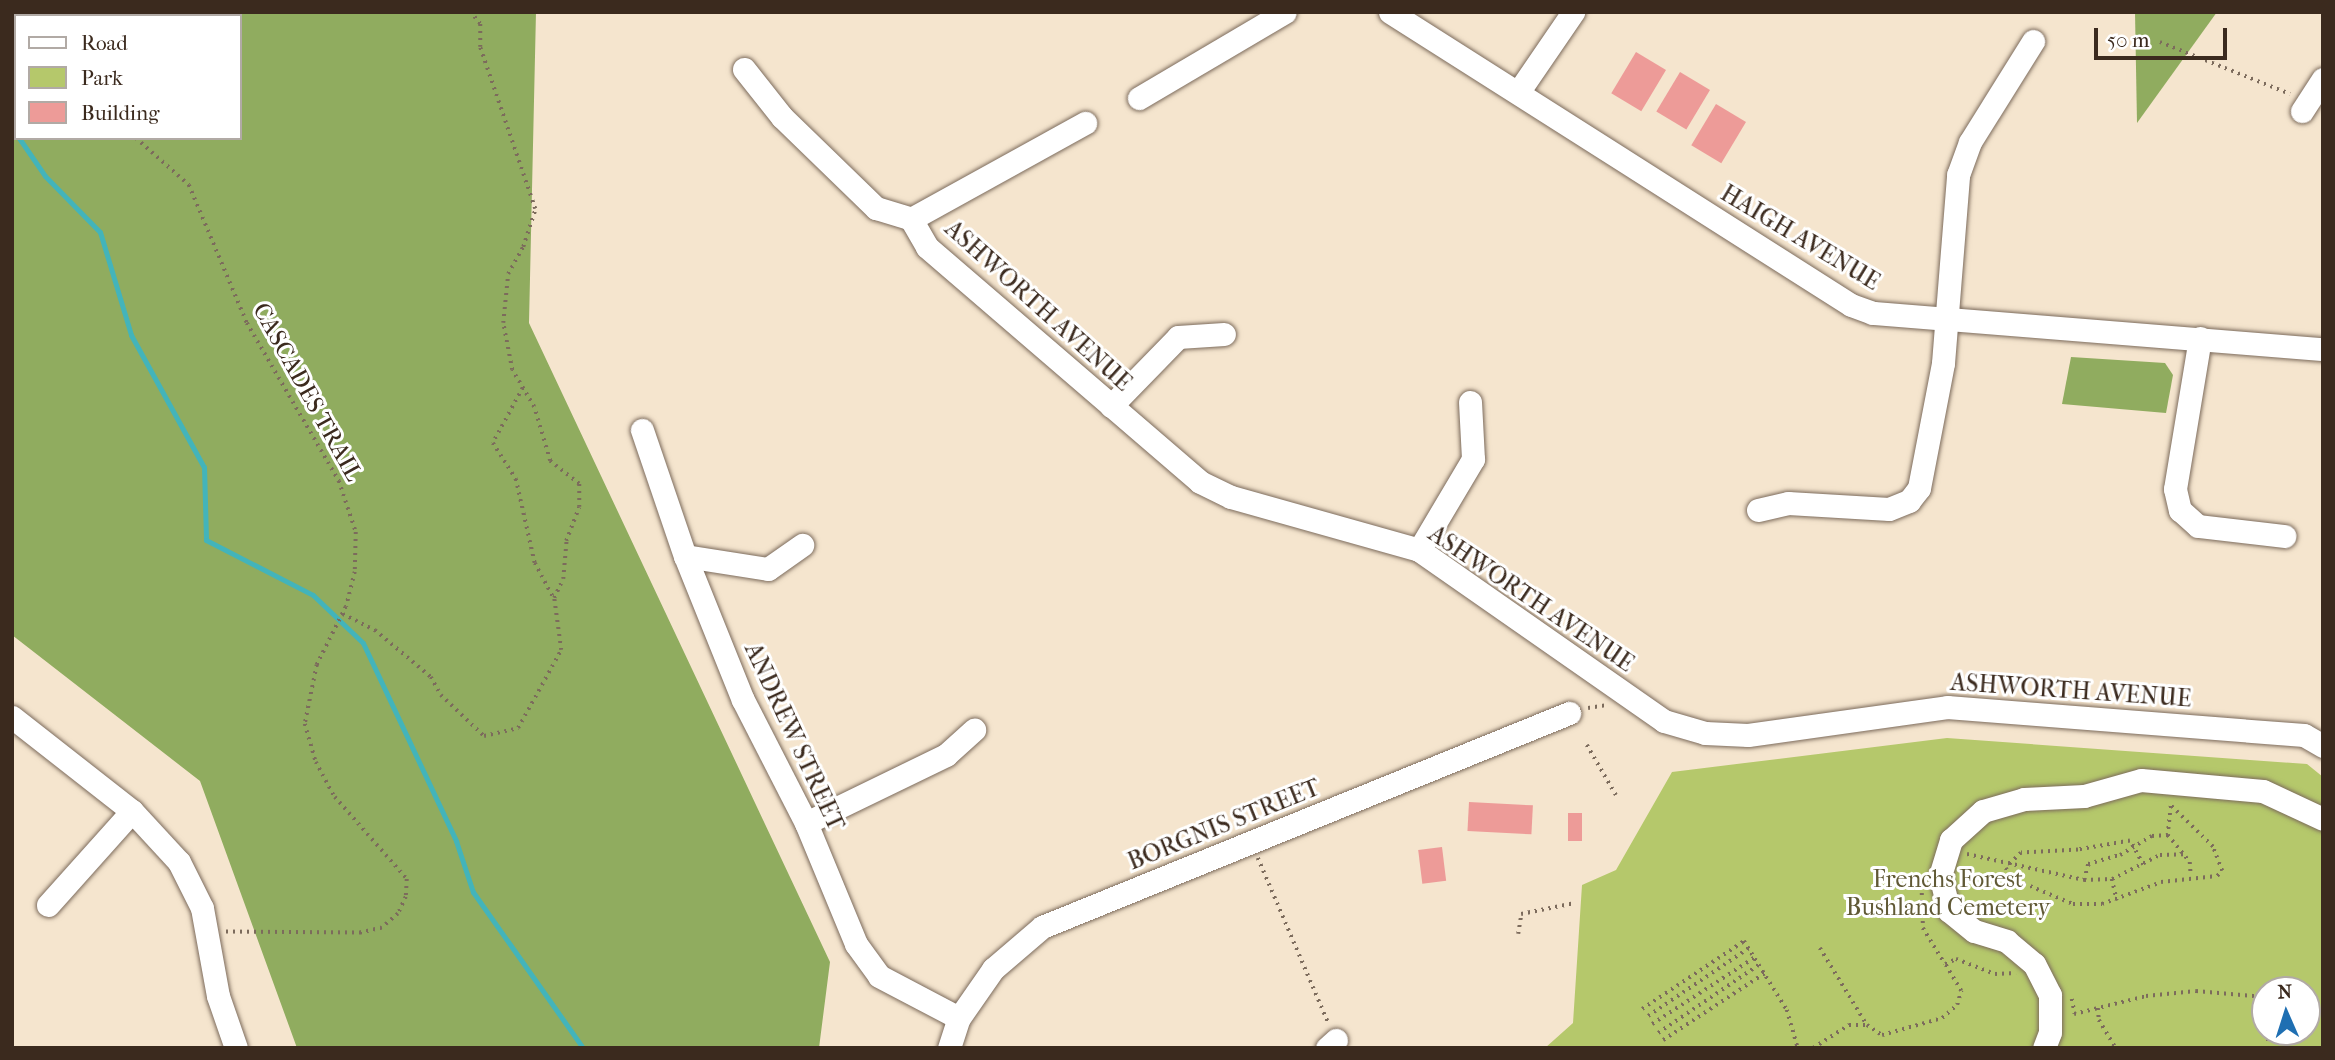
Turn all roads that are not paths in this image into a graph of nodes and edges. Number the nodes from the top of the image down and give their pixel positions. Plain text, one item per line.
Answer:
1 (1285, 12) edge
2 (1390, 12) edge
3 (1573, 12) edge
4 (2033, 41) dead end
5 (744, 69) dead end
6 (2323, 79) edge
7 (1519, 92) junction
8 (1139, 98) dead end
9 (2305, 106) road end
10 (1085, 123) dead end
11 (911, 219) junction
12 (1946, 318) junction
13 (1224, 334) dead end
14 (2200, 338) junction
15 (2323, 349) edge
16 (1469, 402) dead end
17 (1111, 406) junction
18 (642, 430) dead end
19 (1758, 510) dead end
20 (2284, 536) dead end
21 (802, 545) dead end
22 (1419, 550) junction
23 (685, 556) junction
24 (1569, 713) road end
25 (12, 718) edge
26 (974, 730) dead end
27 (2323, 746) edge
28 (132, 811) junction
29 (2323, 819) edge
30 (806, 823) junction
31 (48, 905) dead end
32 (959, 1018) junction
33 (236, 1048) edge
34 (949, 1048) edge
35 (2044, 1048) edge

1 - 8 street
2 - 7 street, HAIGH AVENUE
3 - 7 street
4 - 12 street
5 - 11 street, ASHWORTH AVENUE
6 - 9 street
7 - 12 street, HAIGH AVENUE
10 - 11 street
11 - 17 street, ASHWORTH AVENUE
12 - 14 street, HAIGH AVENUE
12 - 19 street
13 - 17 street
14 - 15 street, HAIGH AVENUE
14 - 20 street
16 - 22 street
17 - 22 street, ASHWORTH AVENUE
18 - 23 street, ANDREW STREET
21 - 23 street
22 - 27 street, ASHWORTH AVENUE
23 - 30 street, ANDREW STREET
24 - 32 street, BORGNIS STREET
25 - 28 street
26 - 30 street
28 - 31 street
28 - 33 street
29 - 35 street
30 - 32 street, ANDREW STREET
32 - 34 street, BORGNIS STREET

